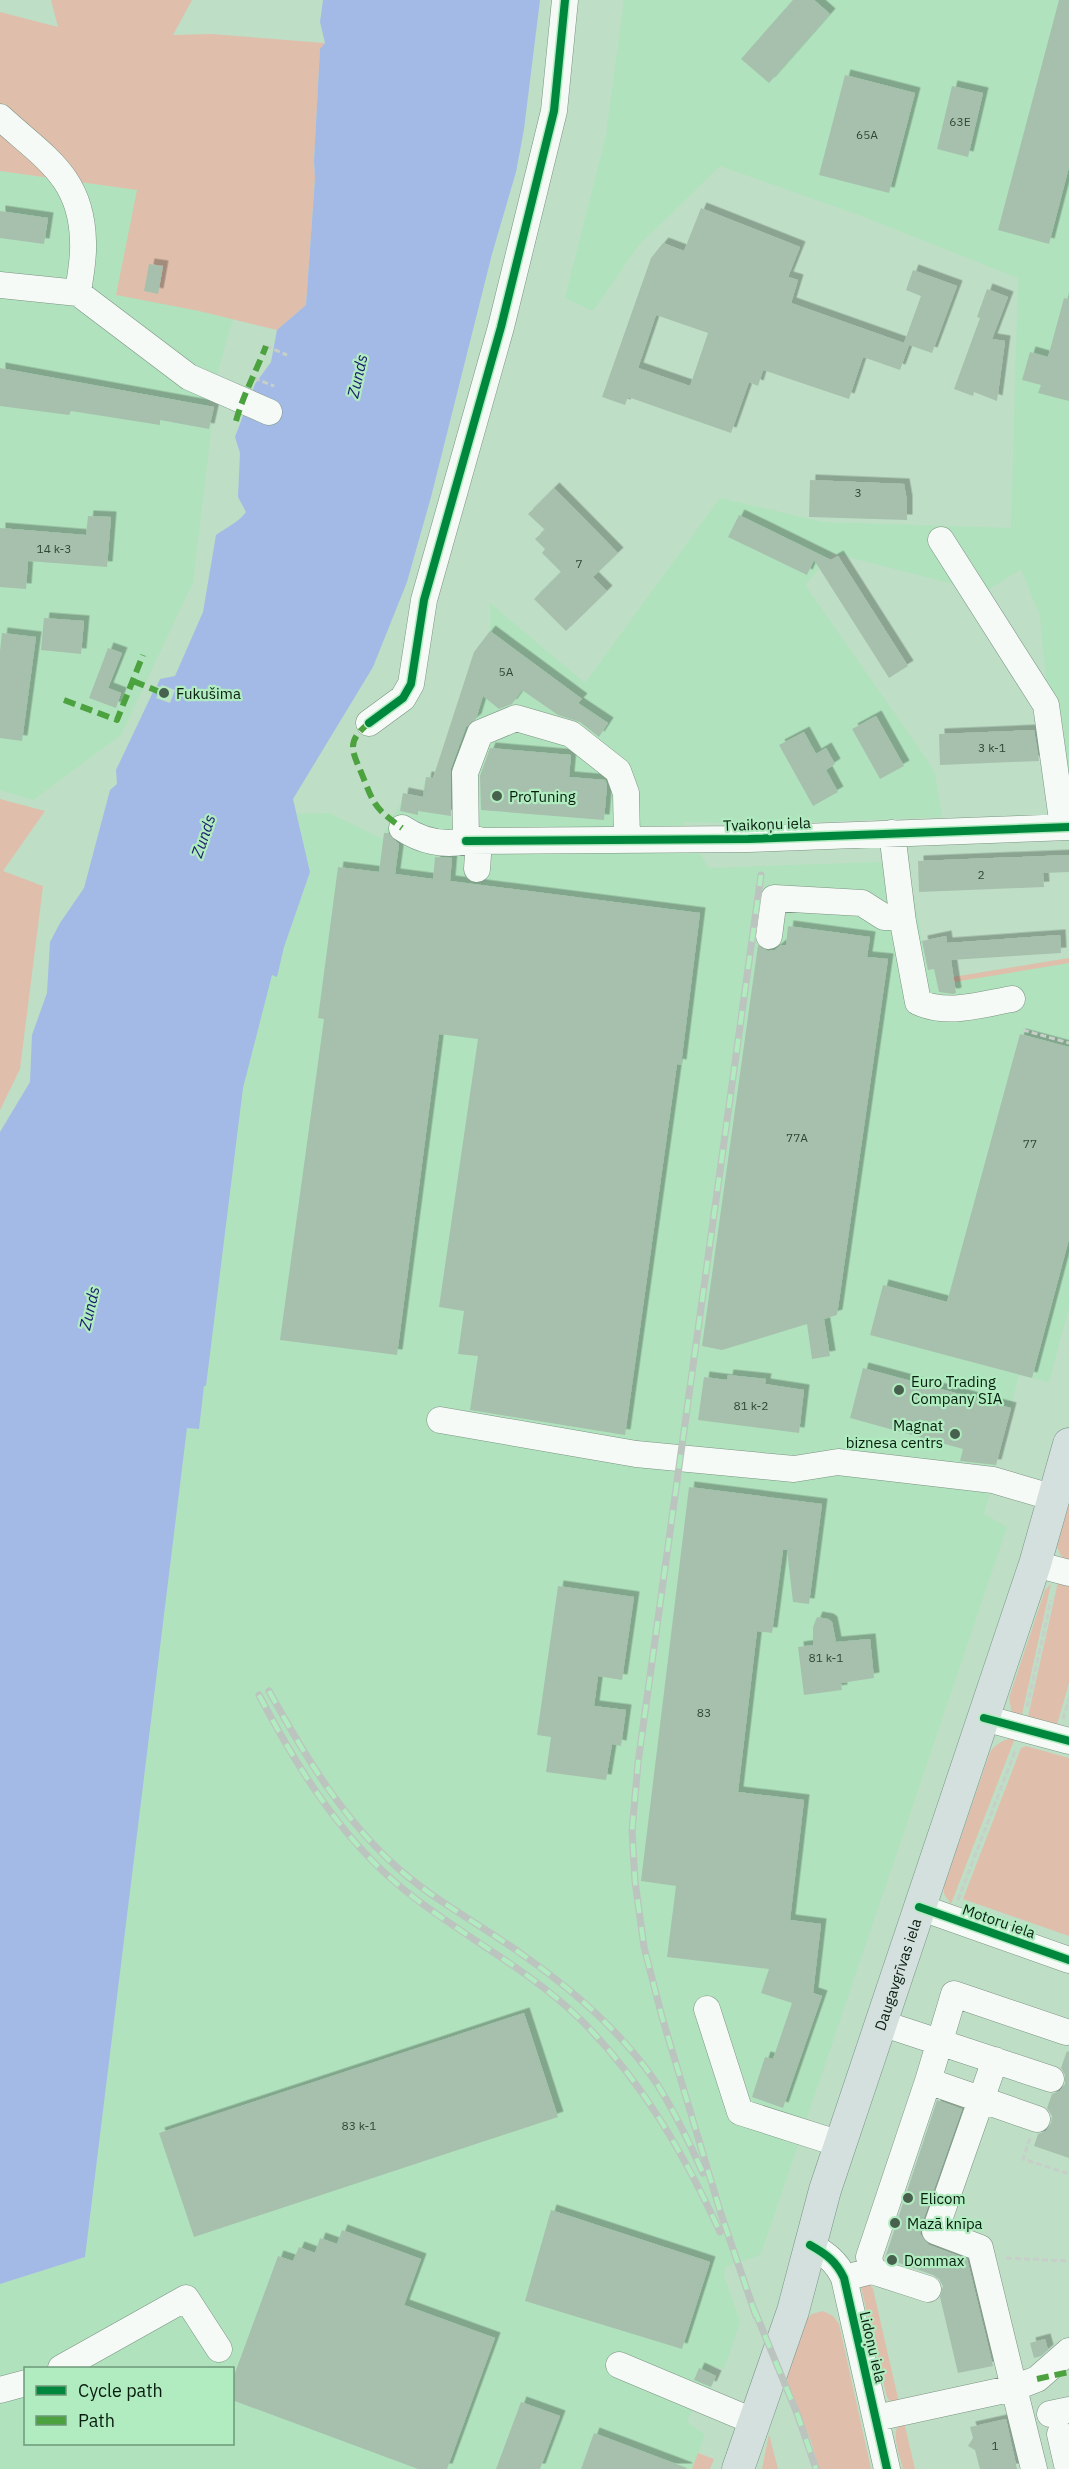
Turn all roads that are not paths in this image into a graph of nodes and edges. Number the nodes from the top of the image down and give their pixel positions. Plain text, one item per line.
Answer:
1 (565, 0) edge
2 (0, 117) edge
3 (0, 285) edge
4 (78, 293) junction
5 (268, 412) dead end
6 (941, 540) dead end
7 (369, 723) dead end
8 (1066, 827) edge
9 (402, 828) dead end
10 (892, 833) junction
11 (627, 840) junction
12 (472, 841) junction
13 (477, 869) dead end
14 (902, 916) junction
15 (770, 936) dead end
16 (1012, 999) dead end
17 (440, 1420) dead end
18 (1069, 1444) edge
19 (1054, 1498) junction
20 (1035, 1564) junction
21 (1069, 1573) edge
22 (984, 1718) junction
23 (1069, 1741) edge
24 (919, 1907) junction
25 (1069, 1960) edge
26 (707, 2009) dead end
27 (880, 2023) junction
28 (1066, 2032) dead end
29 (940, 2041) junction
30 (995, 2060) junction
31 (1051, 2079) dead end
32 (928, 2081) junction
33 (981, 2099) junction
34 (1037, 2119) dead end
35 (840, 2144) junction
36 (810, 2245) junction
37 (872, 2271) junction
38 (844, 2278) junction
39 (928, 2289) dead end
40 (219, 2349) dead end
41 (1069, 2351) edge
42 (619, 2365) dead end
43 (63, 2367) edge
44 (24, 2384) edge
45 (1014, 2388) junction
46 (0, 2390) edge
47 (876, 2418) junction
48 (1060, 2419) edge
49 (755, 2422) junction
50 (738, 2469) edge
51 (887, 2469) edge
52 (1034, 2469) edge
53 (1068, 2469) edge

1 - 7 street
2 - 4 street
3 - 4 street
4 - 5 street
6 - 8 street
8 - 10 street, Tvaikoņu iela
9 - 12 street, Tvaikoņu iela
10 - 11 street, Tvaikoņu iela
10 - 14 street
11 - 12 street, Tvaikoņu iela
11 - 12 street
12 - 13 street
14 - 15 street
14 - 16 street
17 - 19 street
18 - 19 main road, Daugavgrīvas iela
19 - 20 main road, Daugavgrīvas iela
20 - 21 street
20 - 22 main road, Daugavgrīvas iela
22 - 23 street
22 - 24 main road, Daugavgrīvas iela
24 - 25 street, Motoru iela
24 - 27 main road, Daugavgrīvas iela
26 - 35 street
27 - 29 street
27 - 35 main road, Daugavgrīvas iela
28 - 29 street
29 - 30 street
29 - 32 street
30 - 31 street
30 - 33 street
32 - 33 street
32 - 37 street
33 - 34 street
33 - 45 street
35 - 36 main road, Daugavgrīvas iela
36 - 38 street, Lidoņu iela
36 - 49 main road, Daugavgrīvas iela
37 - 38 street
37 - 39 street
38 - 47 street, Lidoņu iela
40 - 43 street
41 - 45 street
42 - 49 street
44 - 46 street
45 - 47 street
45 - 52 street
47 - 51 street, Lidoņu iela
48 - 53 street
49 - 50 main road, Daugavgrīvas iela

